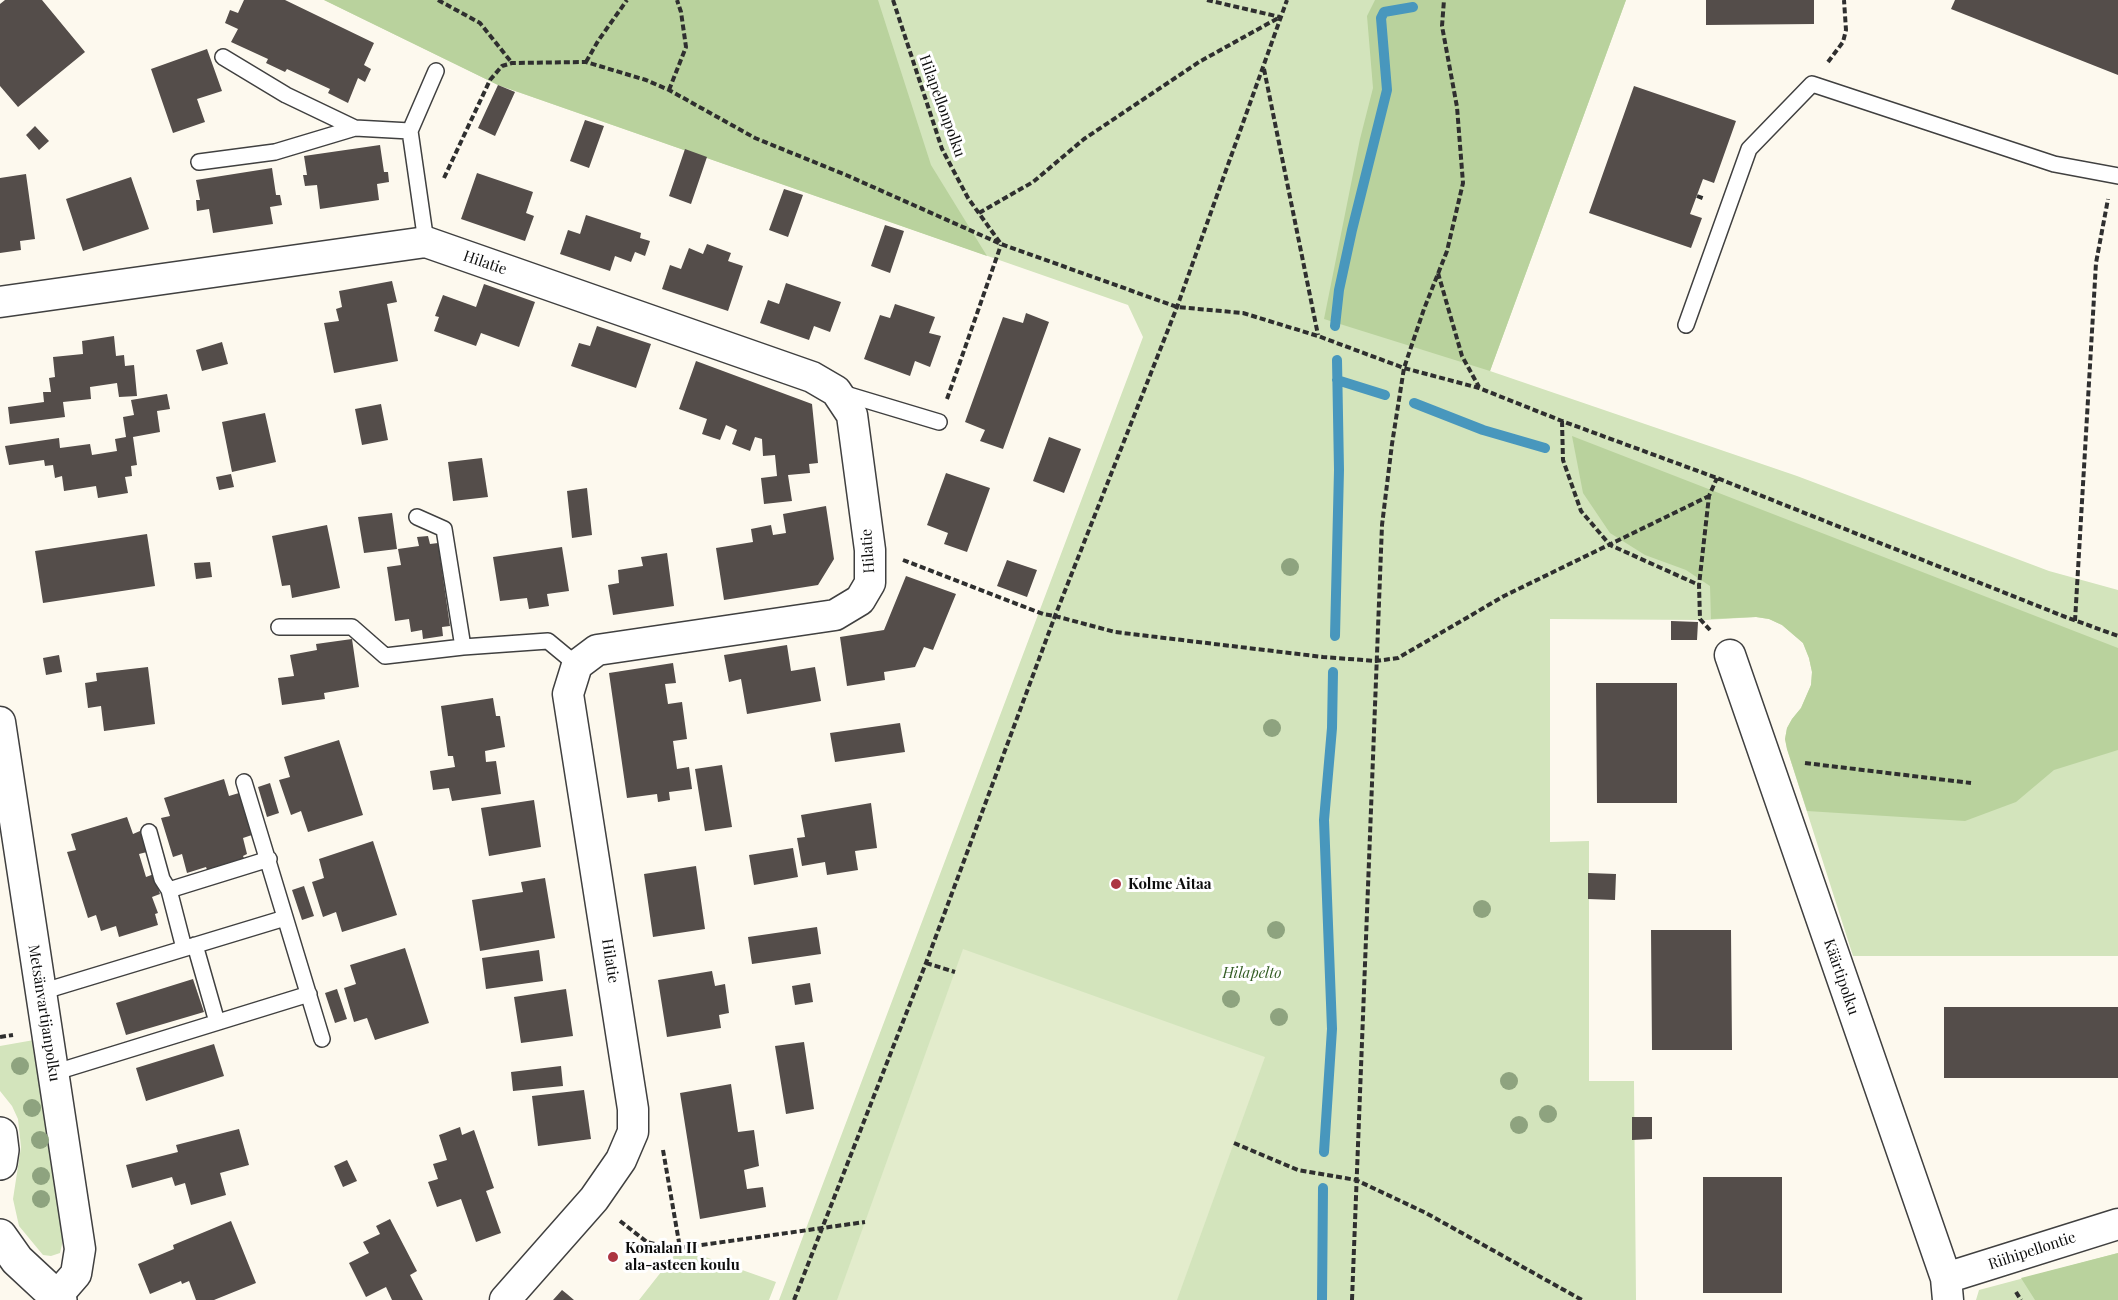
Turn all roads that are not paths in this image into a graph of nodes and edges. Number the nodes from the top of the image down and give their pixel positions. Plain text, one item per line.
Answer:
1 (223, 57) dead end
2 (436, 71) dead end
3 (355, 128) junction
4 (410, 131) junction
5 (199, 162) dead end
6 (2115, 175) edge
7 (426, 242) junction
8 (0, 303) edge
9 (1686, 325) dead end
10 (836, 391) junction
11 (939, 422) road end
12 (417, 517) dead end
13 (279, 627) dead end
14 (463, 647) junction
15 (1730, 655) road end
16 (577, 665) junction
17 (0, 722) edge
18 (244, 782) dead end
19 (149, 832) dead end
20 (268, 859) junction
21 (169, 890) junction
22 (285, 918) junction
23 (190, 947) junction
24 (41, 992) junction
25 (309, 994) junction
26 (217, 1022) junction
27 (322, 1039) dead end
28 (53, 1072) junction
29 (0, 1134) edge
30 (0, 1163) edge
31 (2118, 1224) edge
32 (0, 1236) edge
33 (1947, 1289) edge
34 (58, 1299) edge
35 (505, 1300) edge

1 - 3 lane
2 - 4 lane
3 - 4 lane
3 - 5 lane
4 - 7 lane
6 - 9 lane
7 - 8 street, Hilatie
7 - 10 street, Hilatie
10 - 11 lane
10 - 16 street, Hilatie
12 - 14 lane
13 - 14 lane
14 - 16 lane
15 - 33 street, Käärtipolku
16 - 35 street, Hilatie
17 - 24 street, Metsänvartijanpolku
18 - 20 lane
19 - 21 lane
20 - 21 lane
20 - 22 lane
21 - 23 lane
22 - 23 lane
22 - 25 lane
23 - 24 lane
23 - 26 lane
24 - 28 street, Metsänvartijanpolku
25 - 26 lane
25 - 27 lane
26 - 28 lane
28 - 34 street, Metsänvartijanpolku
29 - 30 street
31 - 33 street, Riihipellontie
32 - 34 street

